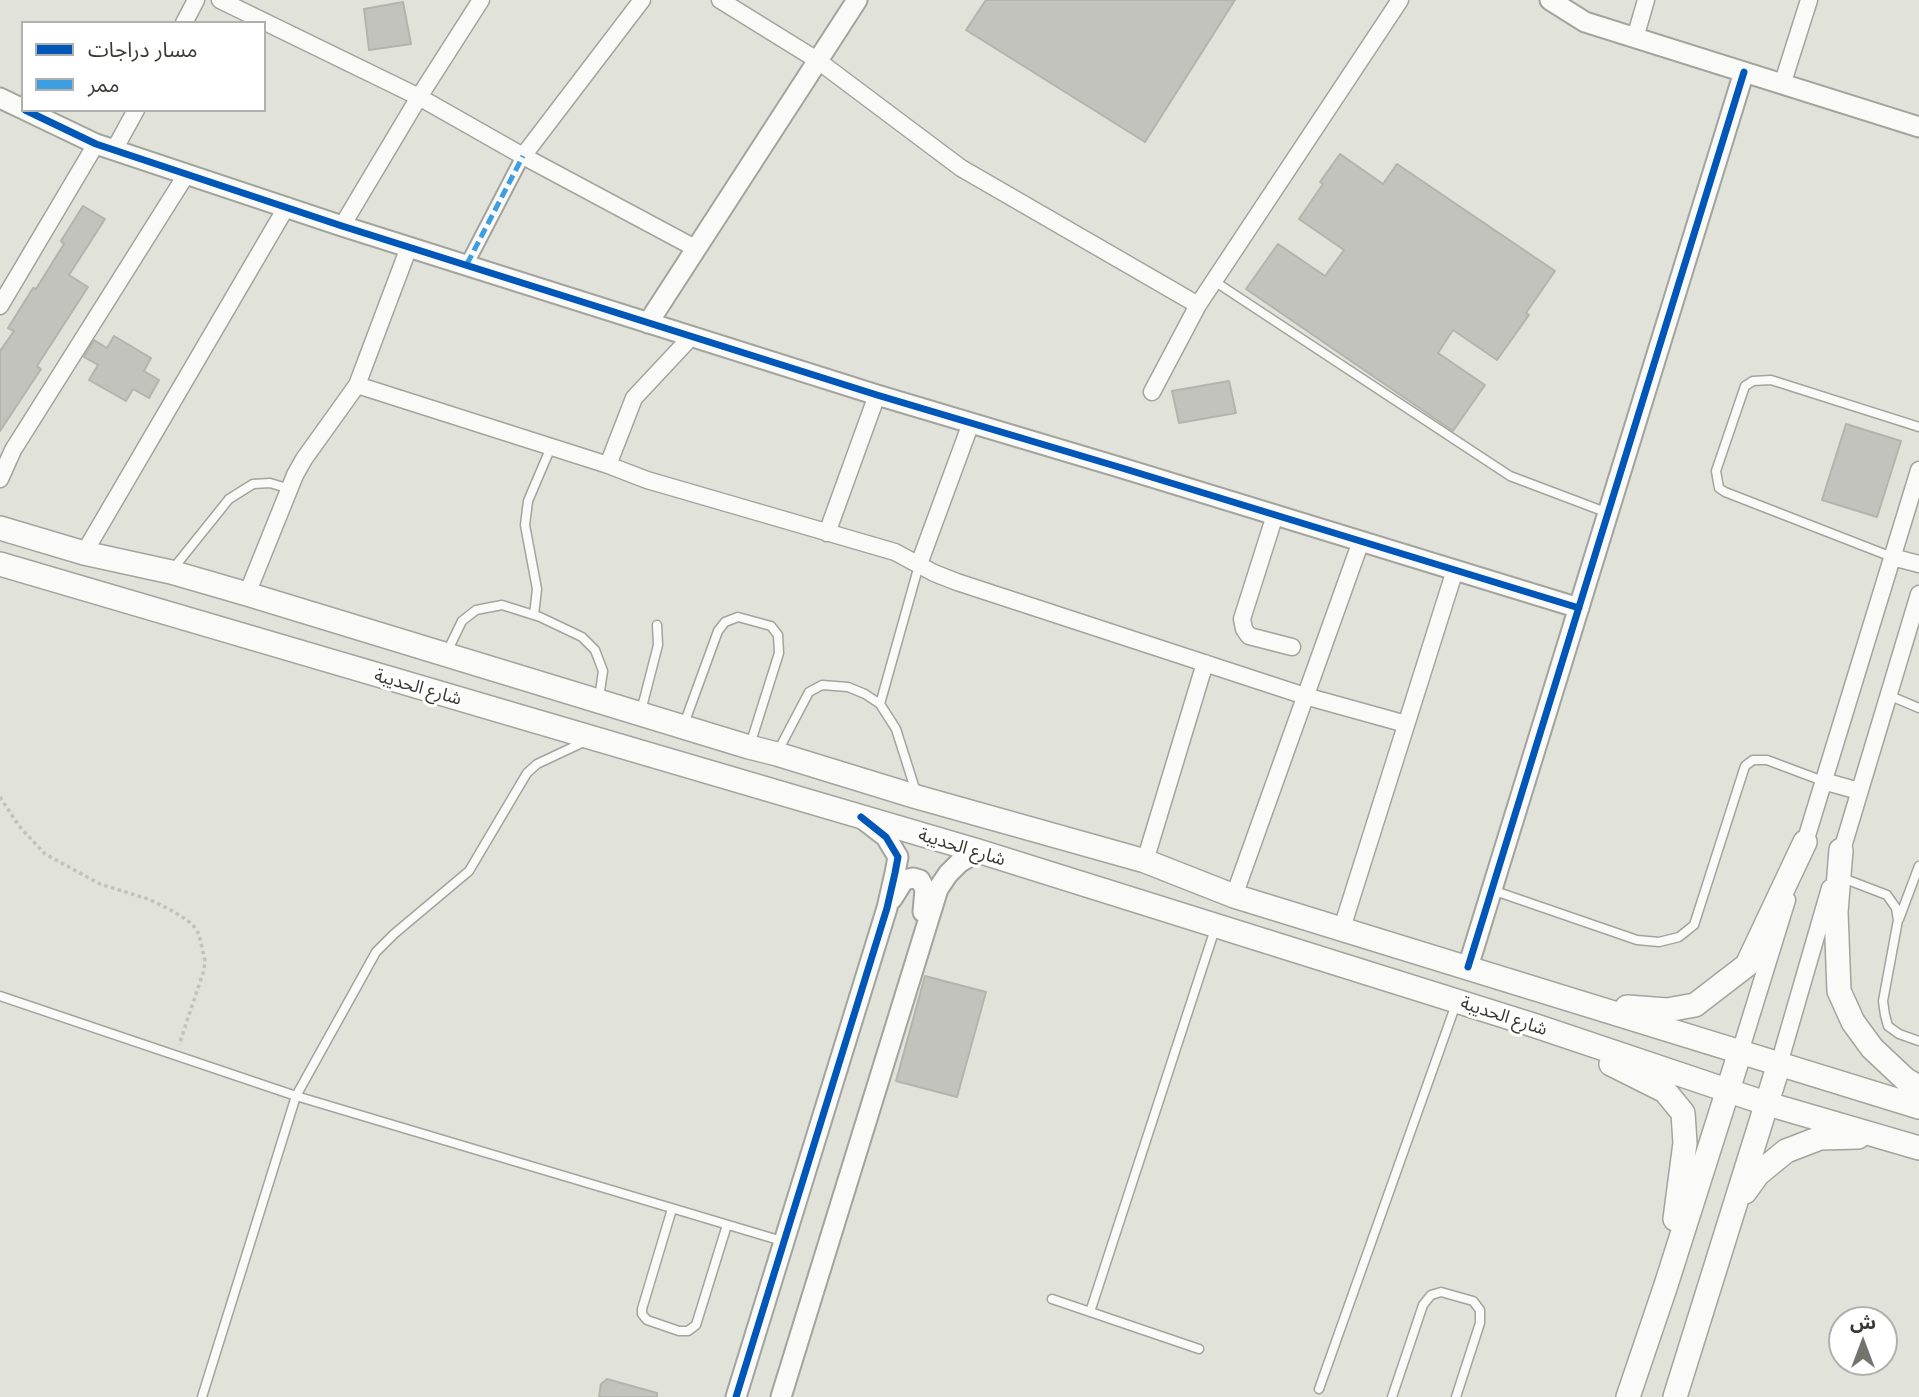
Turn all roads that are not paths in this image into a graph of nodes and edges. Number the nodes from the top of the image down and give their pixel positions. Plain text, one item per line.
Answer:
1 (196, 0) edge
2 (220, 0) edge
3 (481, 0) edge
4 (642, 0) edge
5 (720, 0) edge
6 (857, 0) edge
7 (1400, 0) edge
8 (1550, 0) edge
9 (1646, 0) edge
10 (1810, 0) edge
11 (185, 21) edge
12 (263, 21) edge
13 (266, 22) edge
14 (1635, 37) junction
15 (817, 60) junction
16 (1744, 72) junction
17 (1782, 85) junction
18 (419, 97) junction
19 (0, 98) edge
20 (21, 108) edge
21 (28, 112) edge
22 (134, 112) edge
23 (1919, 127) edge
24 (105, 147) junction
25 (523, 156) junction
26 (186, 175) junction
27 (287, 206) junction
28 (342, 226) junction
29 (409, 247) junction
30 (695, 248) junction
31 (467, 264) junction
32 (1214, 281) junction
33 (1198, 305) junction
34 (0, 306) edge
35 (648, 323) junction
36 (692, 336) junction
37 (357, 385) junction
38 (1152, 392) dead end
39 (877, 395) junction
40 (971, 423) junction
41 (1919, 428) edge
42 (551, 447) junction
43 (608, 465) junction
44 (1919, 470) edge
45 (0, 479) edge
46 (289, 489) junction
47 (1608, 513) junction
48 (1275, 515) junction
49 (0, 528) edge
50 (828, 533) junction
51 (1361, 541) junction
52 (84, 553) junction
53 (1892, 556) junction
54 (1919, 564) edge
55 (0, 565) edge
56 (919, 565) junction
57 (1454, 570) junction
58 (171, 572) junction
59 (247, 594) junction
60 (1919, 594) edge
61 (1579, 608) junction
62 (534, 615) junction
63 (657, 625) dead end
64 (1292, 647) dead end
65 (446, 655) junction
66 (1205, 663) junction
67 (1888, 695) junction
68 (1305, 696) junction
69 (598, 701) junction
70 (880, 704) junction
71 (1919, 708) edge
72 (640, 714) junction
73 (1406, 724) junction
74 (683, 727) junction
75 (592, 738) junction
76 (749, 747) junction
77 (777, 754) junction
78 (1823, 781) junction
79 (1859, 791) junction
80 (917, 797) junction
81 (861, 817) junction
82 (1805, 842) junction
83 (1841, 850) junction
84 (978, 851) junction
85 (1145, 861) junction
86 (1919, 866) edge
87 (1839, 877) junction
88 (1492, 890) junction
89 (1234, 896) junction
90 (887, 908) junction
91 (1898, 920) junction
92 (1216, 926) junction
93 (1342, 928) junction
94 (922, 944) junction
95 (1468, 967) junction
96 (0, 996) edge
97 (1457, 1001) junction
98 (1589, 1005) junction
99 (1533, 1025) junction
100 (1919, 1041) edge
101 (1740, 1052) junction
102 (1779, 1064) junction
103 (1919, 1087) edge
104 (1727, 1089) junction
105 (296, 1096) junction
106 (1768, 1104) junction
107 (1919, 1107) edge
108 (1884, 1137) junction
109 (1919, 1148) edge
110 (672, 1209) junction
111 (1733, 1209) junction
112 (727, 1225) junction
113 (784, 1242) junction
114 (1666, 1285) junction
115 (1052, 1299) dead end
116 (1090, 1312) junction
117 (1199, 1349) dead end
118 (1319, 1390) dead end
119 (202, 1397) edge
120 (736, 1397) edge
121 (780, 1397) edge
122 (1392, 1397) edge
123 (1455, 1397) edge
124 (1628, 1397) edge
125 (1675, 1397) edge

1 - 11 street
2 - 12 street
3 - 18 street
4 - 25 street
5 - 15 street
6 - 15 street
7 - 32 street
8 - 14 street
9 - 14 street
10 - 17 street
13 - 18 street
14 - 16 street
15 - 30 street
15 - 33 street
16 - 17 street
16 - 47 street
17 - 23 street
18 - 25 street
18 - 28 street
19 - 20 street
21 - 24 street
22 - 24 street
24 - 26 street
24 - 34 street
25 - 30 street
25 - 31 street
26 - 27 street
26 - 45 street
27 - 28 street
27 - 52 street
28 - 29 street
29 - 31 street
29 - 37 street
30 - 35 street
31 - 35 street
32 - 33 street
32 - 47 lane
33 - 38 street
35 - 36 street
36 - 39 street
36 - 43 street
37 - 42 street
37 - 46 street
39 - 40 street
39 - 50 street
40 - 48 street
40 - 56 street
41 - 53 lane
42 - 43 street
42 - 62 lane
43 - 50 street
44 - 53 street
46 - 58 lane
46 - 59 street
47 - 61 street
48 - 51 street
48 - 64 street
49 - 52 main road, شارع الحديبة
50 - 56 street
51 - 57 street
51 - 68 street
52 - 58 main road, شارع الحديبة
53 - 54 street
53 - 78 street
55 - 75 main road, شارع الحديبة
56 - 66 street
56 - 70 lane
57 - 61 street
57 - 73 street
58 - 59 main road, شارع الحديبة
59 - 65 main road, شارع الحديبة
60 - 67 street
61 - 88 street
62 - 65 lane
62 - 69 lane
63 - 72 lane
65 - 69 main road, شارع الحديبة
66 - 68 street
66 - 85 street
67 - 71 lane
67 - 79 street
68 - 73 street
68 - 89 street
69 - 72 main road, شارع الحديبة
70 - 77 lane
70 - 80 lane
72 - 74 main road, شارع الحديبة
73 - 93 street
74 - 76 main road, شارع الحديبة
74 - 76 lane
75 - 81 main road, شارع الحديبة
75 - 105 lane
76 - 77 main road, شارع الحديبة
77 - 80 main road, شارع الحديبة
78 - 79 street
78 - 82 street
78 - 88 lane
79 - 83 street
80 - 85 main road, شارع الحديبة
81 - 84 main road, شارع الحديبة
81 - 90 street
82 - 98 main road
82 - 101 street
83 - 87 main road
83 - 102 street
84 - 92 main road, شارع الحديبة
84 - 94 street
85 - 89 main road, شارع الحديبة
86 - 91 lane
87 - 91 lane
87 - 103 main road
88 - 95 street
89 - 93 main road, شارع الحديبة
90 - 94 street
90 - 113 street
91 - 100 lane
92 - 97 main road, شارع الحديبة
92 - 116 lane
93 - 95 main road, شارع الحديبة
94 - 121 street
95 - 98 main road, شارع الحديبة
96 - 105 lane
97 - 99 main road, شارع الحديبة
97 - 118 lane
98 - 101 main road, شارع الحديبة
99 - 104 main road, شارع الحديبة
99 - 114 main road
101 - 102 main road, شارع الحديبة
101 - 104 main road
102 - 106 main road
102 - 107 main road, شارع الحديبة
104 - 106 main road, شارع الحديبة
104 - 114 main road
105 - 110 lane
105 - 119 lane
106 - 108 main road, شارع الحديبة
106 - 111 main road
108 - 109 main road, شارع الحديبة
108 - 111 main road
110 - 112 lane
110 - 112 lane
111 - 125 main road
112 - 113 lane
113 - 120 street
114 - 124 main road
115 - 116 lane
116 - 117 lane
122 - 123 lane

